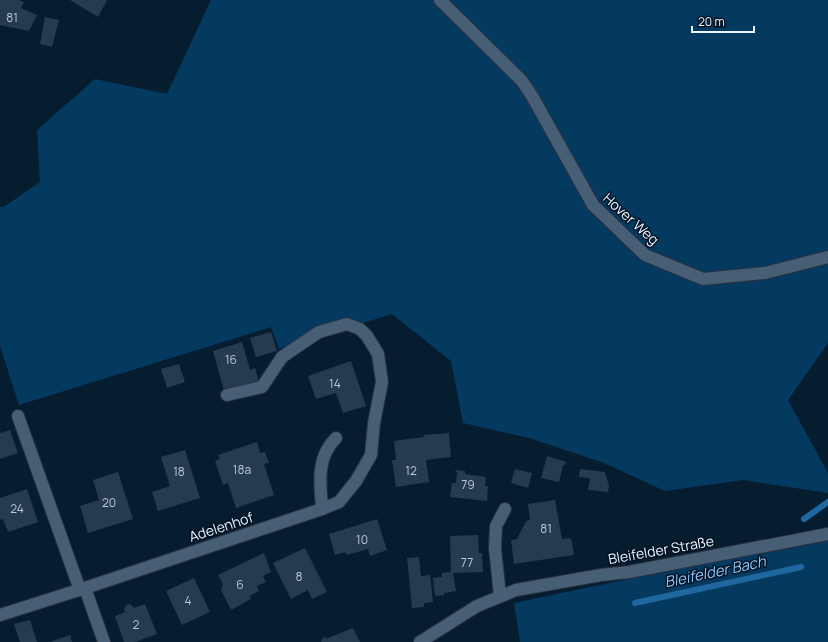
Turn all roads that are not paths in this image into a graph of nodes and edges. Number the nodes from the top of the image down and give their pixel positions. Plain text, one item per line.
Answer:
1 (440, 0) edge
2 (828, 257) edge
3 (227, 395) dead end
4 (18, 416) dead end
5 (336, 438) dead end
6 (322, 509) junction
7 (504, 509) dead end
8 (828, 534) edge
9 (83, 589) junction
10 (500, 596) junction
11 (0, 615) edge
12 (104, 642) edge
13 (420, 642) edge

1 - 2 street, Hover Weg
3 - 6 street, Adelenhof
4 - 9 street
5 - 6 street
6 - 9 street, Adelenhof
7 - 10 street
8 - 10 street, Bleifelder Straße
9 - 11 street, Adelenhof
9 - 12 street
10 - 13 street, Bleifelder Straße

